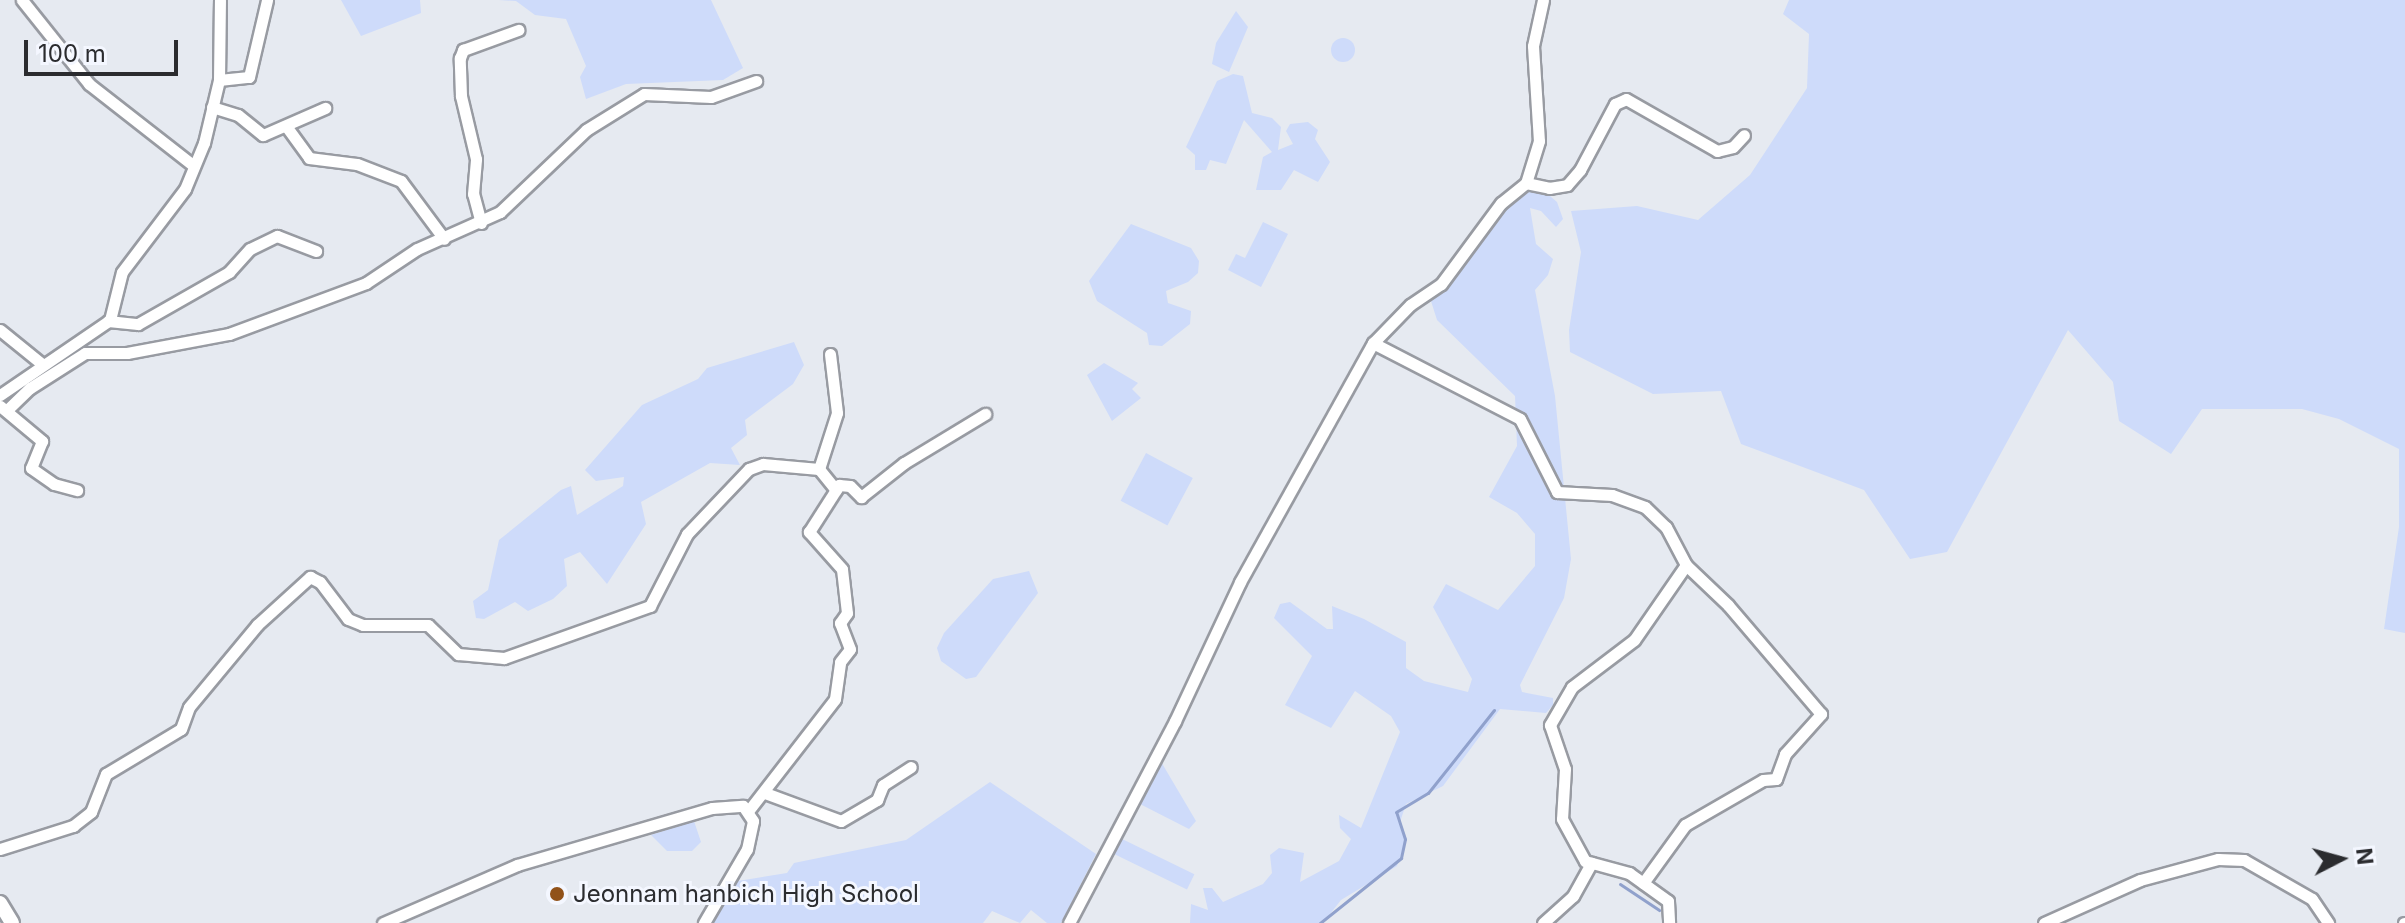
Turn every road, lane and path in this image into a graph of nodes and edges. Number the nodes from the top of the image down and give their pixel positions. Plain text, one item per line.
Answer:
1 (22, 0) edge
2 (220, 0) edge
3 (267, 0) edge
4 (1543, 0) edge
5 (518, 30) dead end
6 (219, 80) junction
7 (756, 81) dead end
8 (212, 107) junction
9 (325, 108) dead end
10 (286, 126) junction
11 (1744, 135) dead end
12 (194, 166) junction
13 (1526, 183) junction
14 (481, 223) junction
15 (444, 239) junction
16 (316, 251) dead end
17 (108, 321) junction
18 (0, 330) edge
19 (1373, 343) junction
20 (830, 354) dead end
21 (42, 364) junction
22 (0, 395) edge
23 (4, 408) edge
24 (985, 414) dead end
25 (819, 469) junction
26 (77, 490) dead end
27 (836, 490) junction
28 (1686, 565) junction
29 (911, 767) dead end
30 (765, 793) junction
31 (749, 810) junction
32 (0, 849) edge
33 (1591, 863) junction
34 (1643, 883) junction
35 (0, 903) edge
36 (12, 923) edge
37 (383, 923) edge
38 (704, 923) edge
39 (1069, 923) edge
40 (1543, 923) edge
41 (1669, 923) edge
42 (2044, 923) edge
43 (2328, 923) edge

1 - 12 street
2 - 6 street
3 - 6 street
4 - 13 street
5 - 14 street
6 - 8 street
7 - 14 street
8 - 10 street
8 - 12 street
9 - 10 street
10 - 15 street
11 - 13 street
12 - 17 street
13 - 19 street
14 - 15 street
15 - 23 street
16 - 17 street
17 - 21 street
18 - 21 street
19 - 28 street
19 - 39 street
20 - 25 street
21 - 22 street
23 - 26 street
24 - 27 street
25 - 27 street
25 - 32 street
27 - 30 street
28 - 33 street
28 - 34 street
29 - 30 street
30 - 31 street
31 - 37 street
31 - 38 street
33 - 34 street
33 - 40 street
34 - 41 street
35 - 36 street
42 - 43 street

